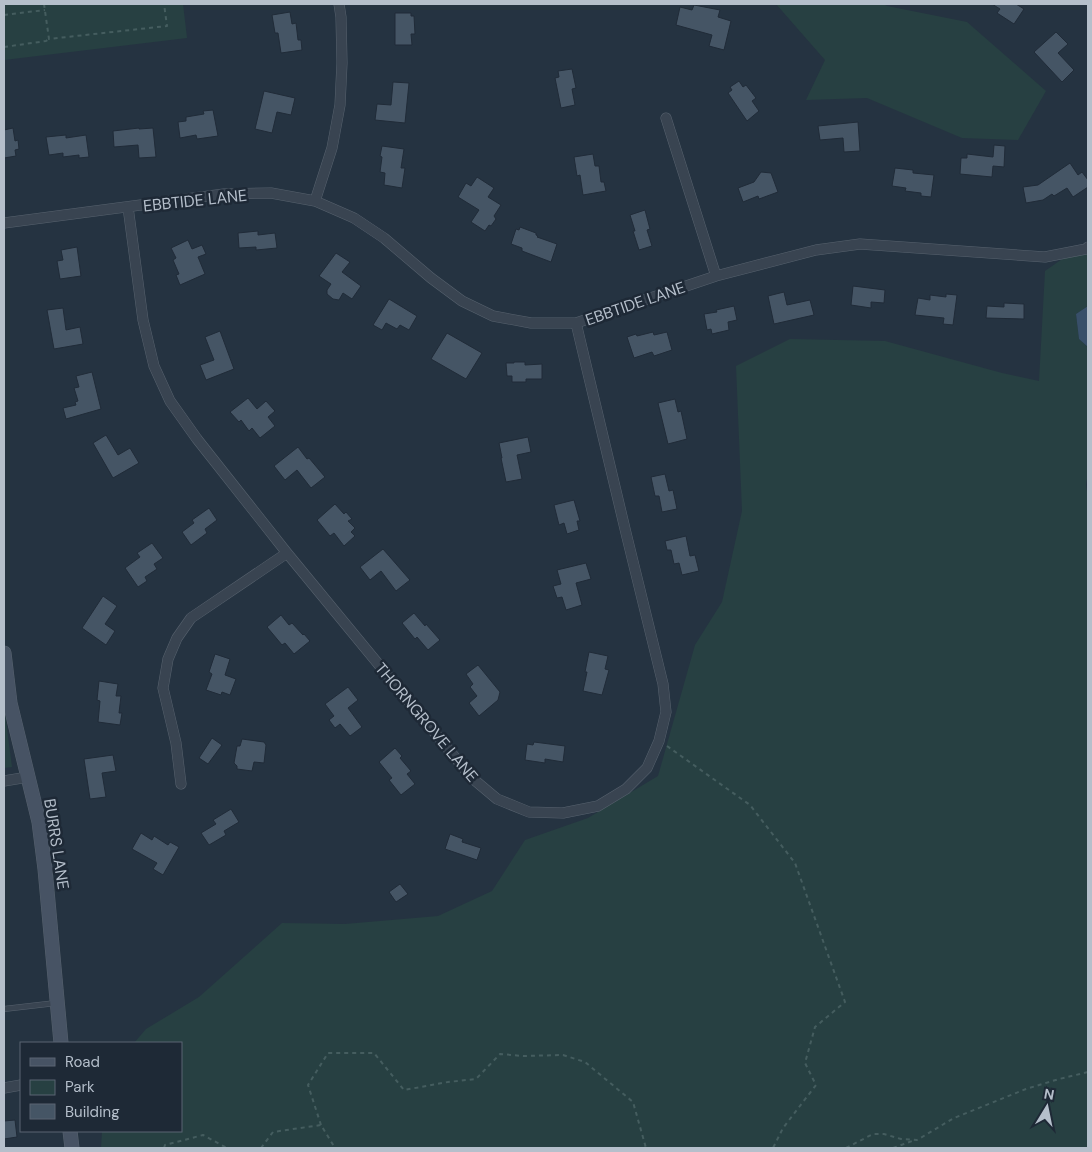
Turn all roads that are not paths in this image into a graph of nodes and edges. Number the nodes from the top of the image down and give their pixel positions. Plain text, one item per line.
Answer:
1 (339, 4) edge
2 (666, 118) dead end
3 (315, 201) junction
4 (128, 207) junction
5 (4, 222) edge
6 (1088, 247) edge
7 (716, 276) junction
8 (576, 323) junction
9 (286, 553) junction
10 (4, 652) edge
11 (28, 777) junction
12 (4, 781) edge
13 (181, 784) dead end
14 (57, 1003) junction
15 (4, 1008) edge
16 (61, 1042) edge
17 (20, 1085) edge
18 (4, 1088) edge
19 (70, 1132) edge
20 (72, 1148) edge

1 - 3 street
2 - 7 street
3 - 4 street, EBBTIDE LANE
3 - 8 street, EBBTIDE LANE
4 - 5 street, EBBTIDE LANE
4 - 9 street, THORNGROVE LANE
6 - 7 street, EBBTIDE LANE
7 - 8 street, EBBTIDE LANE
8 - 9 street, THORNGROVE LANE
9 - 13 street
10 - 11 street, BURRS LANE
11 - 12 street
11 - 14 street, BURRS LANE
14 - 15 lane
14 - 16 street, BURRS LANE
17 - 18 street
19 - 20 street

